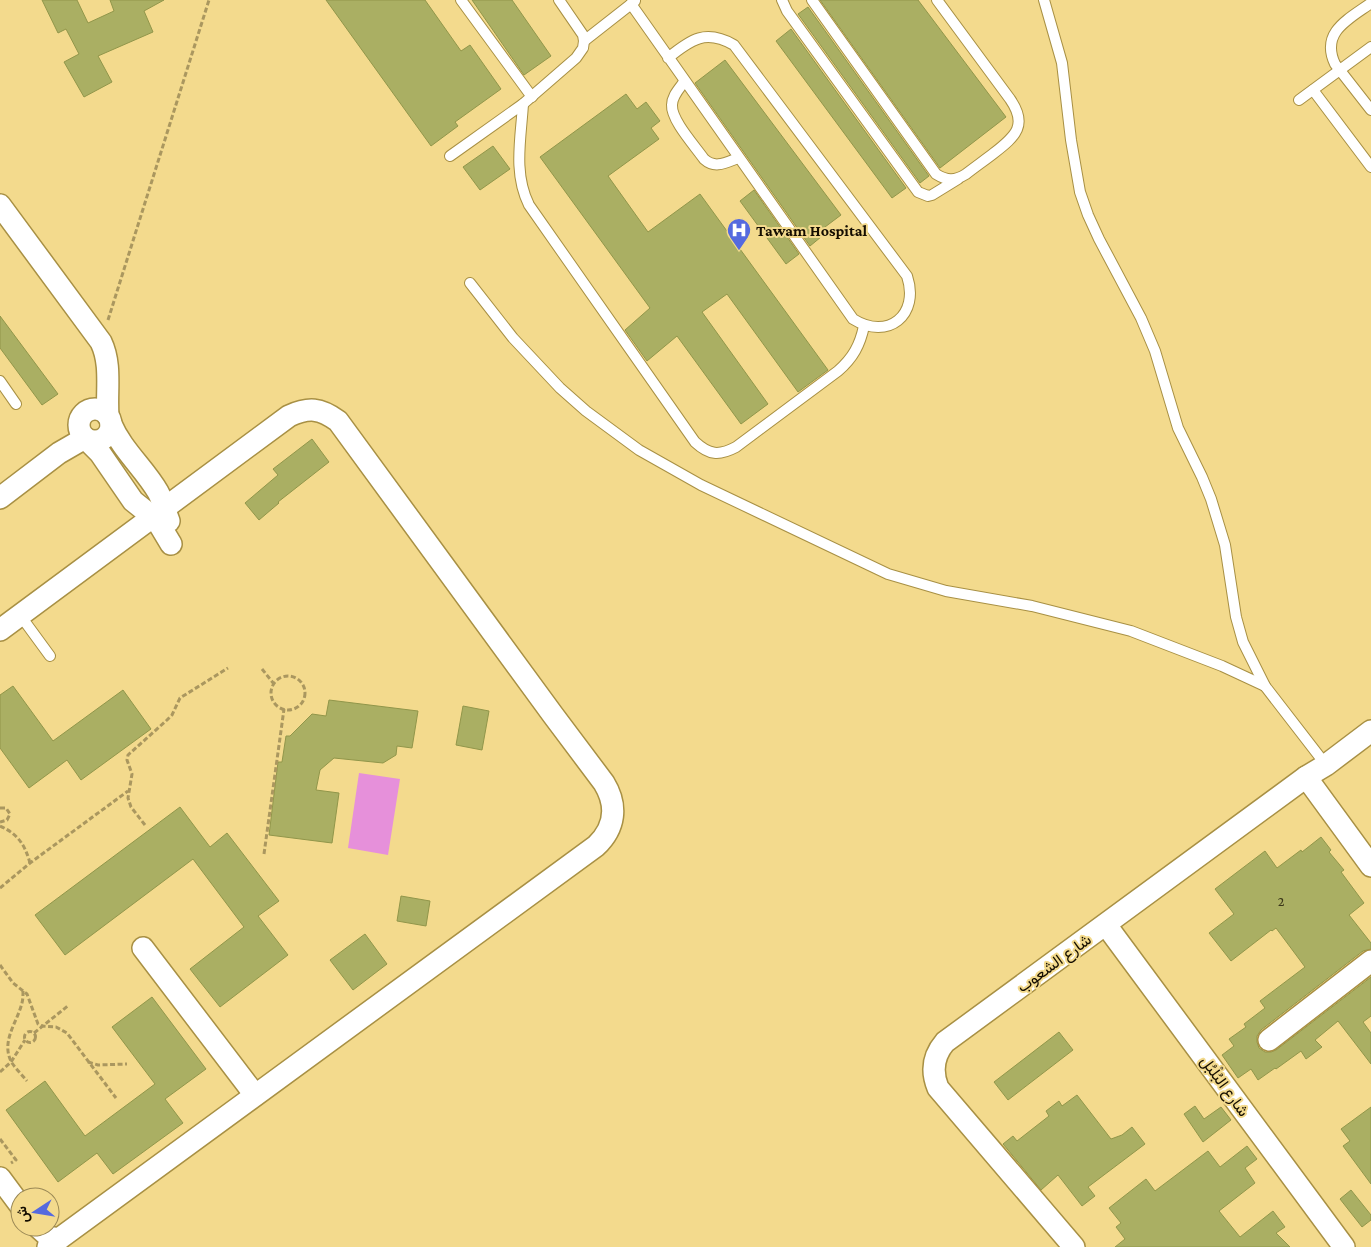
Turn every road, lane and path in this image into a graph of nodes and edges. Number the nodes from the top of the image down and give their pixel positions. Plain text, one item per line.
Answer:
1 (209, 0) edge
2 (461, 0) edge
3 (559, 0) edge
4 (782, 0) edge
5 (812, 0) edge
6 (937, 0) edge
7 (1044, 0) edge
8 (633, 2) edge
9 (1371, 3) edge
10 (584, 41) junction
11 (1371, 47) edge
12 (668, 58) junction
13 (1340, 70) junction
14 (684, 82) junction
15 (1313, 90) junction
16 (528, 100) junction
17 (1300, 100) dead end
18 (1371, 110) edge
19 (450, 156) dead end
20 (738, 158) junction
21 (1371, 167) edge
22 (959, 178) junction
23 (0, 205) edge
24 (470, 283) dead end
25 (864, 326) junction
26 (102, 342) junction
27 (0, 381) edge
28 (16, 404) dead end
29 (93, 426) junction
30 (0, 498) edge
31 (159, 513) junction
32 (174, 541) dead end
33 (20, 615) junction
34 (0, 630) edge
35 (50, 656) dead end
36 (228, 668) dead end
37 (262, 668) dead end
38 (274, 684) junction
39 (1265, 686) junction
40 (284, 710) junction
41 (1371, 731) edge
42 (1326, 765) junction
43 (1306, 777) junction
44 (128, 791) junction
45 (0, 808) edge
46 (7, 820) junction
47 (0, 824) edge
48 (145, 826) dead end
49 (10, 830) junction
50 (264, 854) dead end
51 (30, 863) junction
52 (1371, 866) edge
53 (0, 888) edge
54 (1106, 925) junction
55 (143, 948) dead end
56 (1371, 961) edge
57 (0, 965) edge
58 (23, 991) junction
59 (69, 1005) dead end
60 (42, 1026) junction
61 (34, 1033) junction
62 (25, 1040) junction
63 (1268, 1040) dead end
64 (11, 1062) junction
65 (88, 1062) junction
66 (126, 1064) dead end
67 (0, 1072) edge
68 (27, 1081) dead end
69 (254, 1095) junction
70 (116, 1098) dead end
71 (0, 1139) edge
72 (3, 1173) edge
73 (10, 1187) edge
74 (53, 1243) edge
75 (1074, 1247) edge
76 (1344, 1247) edge

1 - 26 path
2 - 16 lane
3 - 10 lane
4 - 22 lane
5 - 22 lane
6 - 22 lane
7 - 39 lane
8 - 10 lane
8 - 12 lane
9 - 13 lane
10 - 16 lane
11 - 13 lane
12 - 14 lane
12 - 25 lane
13 - 15 lane
13 - 18 lane
14 - 20 lane
14 - 20 lane
15 - 17 lane
15 - 21 lane
16 - 19 lane
16 - 25 lane
20 - 25 lane
23 - 26 street
24 - 39 lane
26 - 29 street
27 - 28 lane
29 - 30 street
29 - 31 street
29 - 31 street
31 - 32 street
31 - 33 street
31 - 69 street
33 - 34 street
33 - 35 lane
36 - 44 path
37 - 38 path
38 - 40 path
38 - 40 path
39 - 42 lane
40 - 50 path
41 - 42 street, شارع الشعوب
42 - 43 street, شارع الشعوب
43 - 52 street
43 - 54 street, شارع الشعوب
44 - 48 path
44 - 51 path
45 - 46 path
46 - 47 path
46 - 49 path
47 - 49 path
49 - 51 path
51 - 53 path
54 - 75 street, شارع الشعوب
54 - 76 street, شارع البُلْبُل
55 - 69 street
56 - 63 street
57 - 58 path
58 - 60 path
58 - 64 path
59 - 60 path
60 - 61 path
60 - 65 path
61 - 62 path
61 - 62 path
62 - 64 path
64 - 67 path
64 - 68 path
65 - 66 path
65 - 70 path
69 - 74 street
71 - 72 path
72 - 73 street

